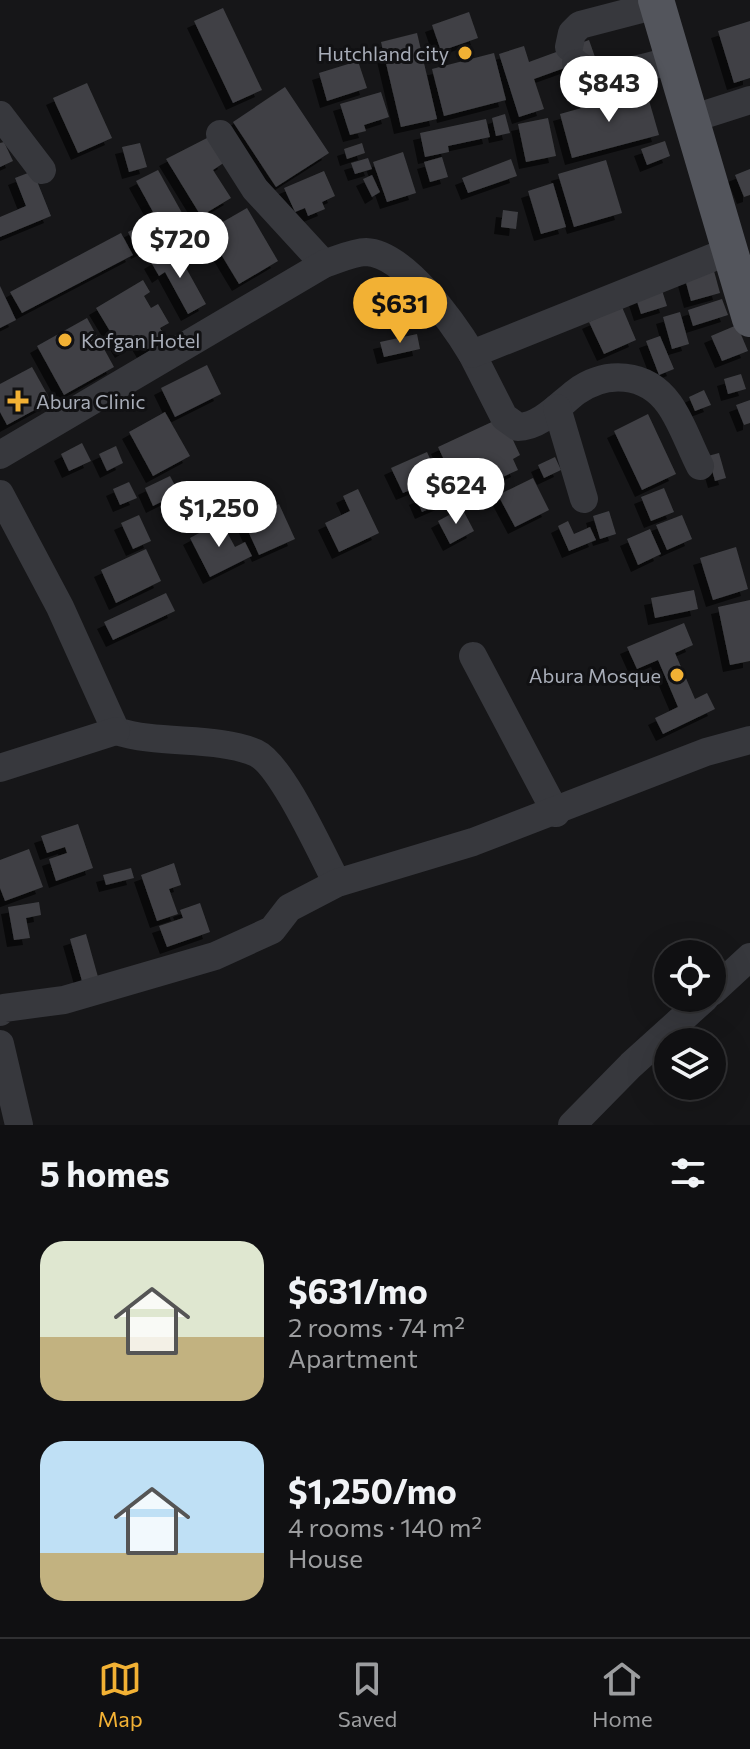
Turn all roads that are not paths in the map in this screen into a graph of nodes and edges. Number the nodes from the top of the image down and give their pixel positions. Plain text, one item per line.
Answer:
1 (657, 2) edge
2 (674, 60) junction
3 (750, 100) edge
4 (0, 115) edge
5 (691, 119) junction
6 (220, 134) dead end
7 (42, 170) dead end
8 (729, 251) junction
9 (324, 264) junction
10 (750, 319) edge
11 (472, 354) junction
12 (557, 408) junction
13 (0, 455) edge
14 (700, 466) dead end
15 (0, 494) edge
16 (584, 499) dead end
17 (473, 656) dead end
18 (116, 731) junction
19 (750, 740) edge
20 (0, 768) edge
21 (556, 813) junction
22 (337, 883) junction
23 (750, 957) edge
24 (726, 979) edge
25 (0, 1012) edge
26 (690, 1012) edge
27 (0, 1044) edge
28 (19, 1125) edge
29 (572, 1125) edge

1 - 2 main road
1 - 2 street
2 - 5 main road
3 - 5 street
4 - 7 street
5 - 8 main road
6 - 9 street
8 - 10 main road
8 - 11 street
9 - 11 street
9 - 13 street
11 - 12 street
12 - 14 street
12 - 16 street
15 - 18 street
17 - 21 street
18 - 20 street
18 - 22 street
19 - 21 street
21 - 22 street
22 - 25 street
23 - 24 street
26 - 29 street
27 - 28 street

